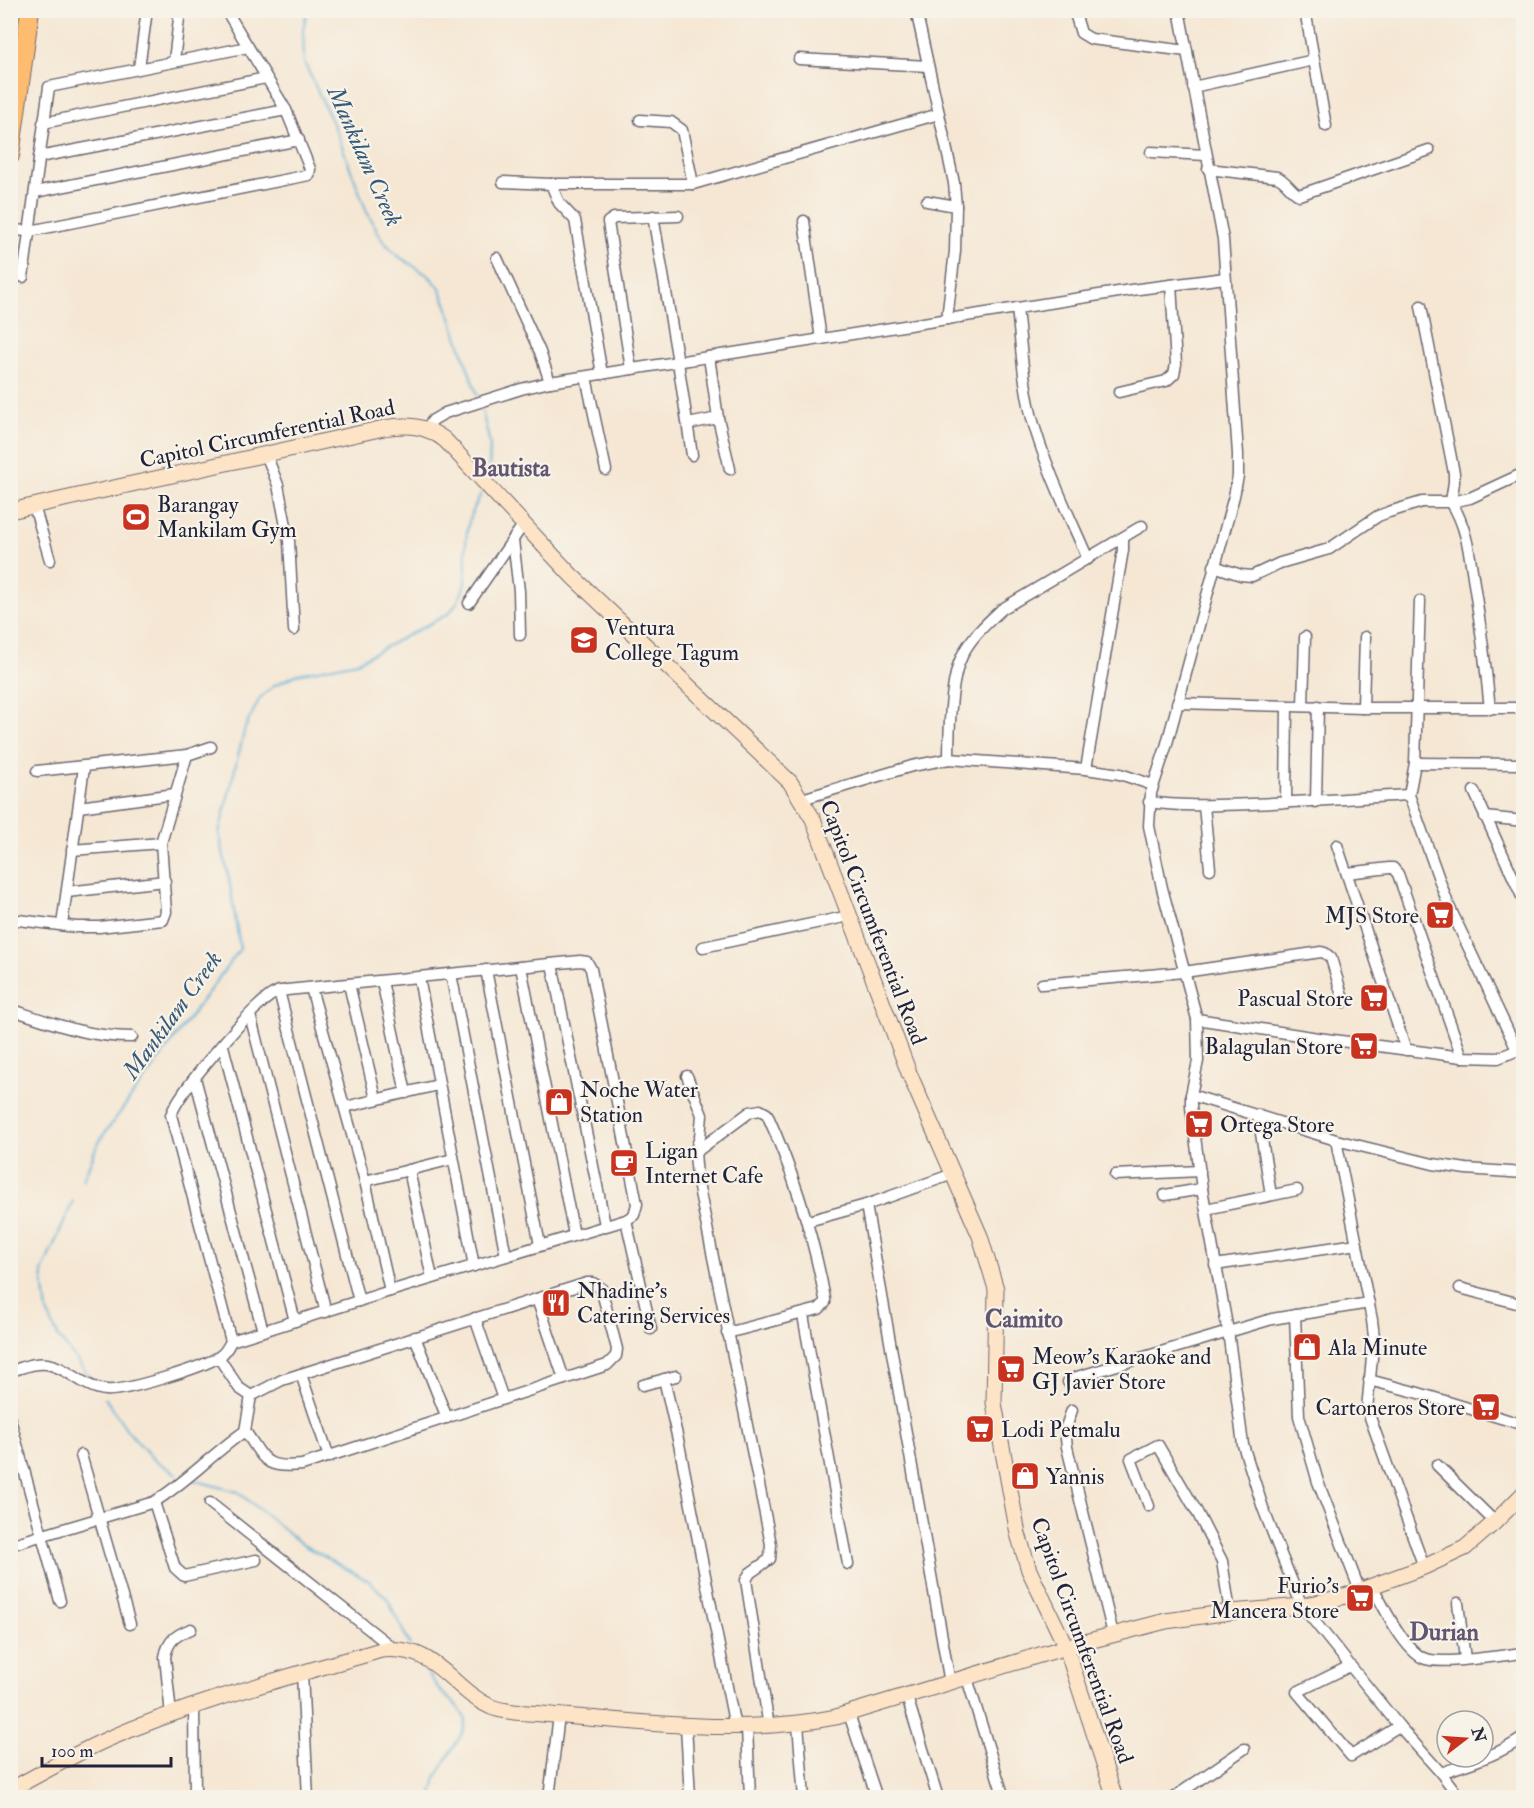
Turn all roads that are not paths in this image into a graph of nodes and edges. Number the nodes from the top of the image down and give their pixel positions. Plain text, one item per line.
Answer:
1 (30, 10) edge
2 (147, 10) edge
3 (180, 10) edge
4 (226, 10) edge
5 (916, 10) edge
6 (1074, 10) edge
7 (1179, 10) edge
8 (1305, 10) edge
9 (248, 47) junction
10 (1186, 51) junction
11 (799, 59) dead end
12 (1314, 60) junction
13 (174, 61) junction
14 (928, 66) junction
15 (139, 69) junction
16 (266, 78) junction
17 (1193, 87) junction
18 (286, 110) junction
19 (939, 114) junction
20 (640, 120) dead end
21 (43, 123) junction
22 (1326, 126) dead end
23 (299, 140) junction
24 (1429, 150) dead end
25 (1151, 152) dead end
26 (1206, 155) junction
27 (10, 156) edge
28 (39, 157) junction
29 (1208, 170) junction
30 (502, 182) dead end
31 (551, 184) junction
32 (693, 184) junction
33 (35, 192) junction
34 (927, 201) dead end
35 (956, 206) junction
36 (653, 216) junction
37 (678, 216) dead end
38 (804, 221) dead end
39 (10, 230) edge
40 (30, 231) junction
41 (497, 258) dead end
42 (23, 277) dead end
43 (1225, 278) junction
44 (1171, 285) junction
45 (1421, 306) dead end
46 (1017, 308) junction
47 (947, 319) junction
48 (821, 339) junction
49 (709, 357) junction
50 (678, 362) junction
51 (631, 369) junction
52 (602, 374) junction
53 (586, 376) junction
54 (550, 382) junction
55 (1119, 392) dead end
56 (718, 418) junction
57 (688, 424) junction
58 (426, 429) junction
59 (266, 454) junction
60 (692, 455) dead end
61 (730, 469) dead end
62 (606, 470) dead end
63 (1524, 473) edge
64 (1451, 502) junction
65 (34, 506) junction
66 (10, 512) edge
67 (524, 525) junction
68 (1142, 526) dead end
69 (1123, 538) junction
70 (513, 540) junction
71 (1088, 559) junction
72 (50, 560) dead end
73 (1214, 566) junction
74 (1420, 601) dead end
75 (470, 603) dead end
76 (294, 630) dead end
77 (520, 635) dead end
78 (1305, 637) dead end
79 (1365, 637) dead end
80 (1177, 704) junction
81 (1287, 706) junction
82 (1303, 706) junction
83 (1318, 706) junction
84 (1363, 708) junction
85 (1417, 708) junction
86 (1524, 708) edge
87 (1490, 709) junction
88 (211, 747) dead end
89 (187, 755) junction
90 (949, 759) junction
91 (1415, 763) junction
92 (1520, 764) dead end
93 (84, 767) junction
94 (1086, 769) junction
95 (37, 771) dead end
96 (1153, 785) junction
97 (1474, 791) dead end
98 (175, 794) junction
99 (1409, 795) junction
100 (802, 799) junction
101 (1149, 802) junction
102 (1316, 802) junction
103 (1286, 803) junction
104 (1204, 806) junction
105 (79, 807) junction
106 (1485, 817) junction
107 (1524, 821) edge
108 (161, 843) junction
109 (1337, 845) dead end
110 (72, 850) junction
111 (1210, 869) dead end
112 (1347, 873) junction
113 (165, 881) junction
114 (67, 892) junction
115 (1524, 901) edge
116 (849, 916) junction
117 (10, 919) edge
118 (62, 925) junction
119 (703, 947) dead end
120 (552, 964) junction
121 (521, 967) junction
122 (486, 970) junction
123 (1184, 972) junction
124 (451, 974) junction
125 (419, 978) junction
126 (382, 981) junction
127 (349, 984) junction
128 (1042, 984) dead end
129 (311, 988) junction
130 (279, 991) junction
131 (1344, 1002) dead end
132 (10, 1009) edge
133 (250, 1015) junction
134 (1197, 1019) junction
135 (132, 1037) dead end
136 (223, 1046) junction
137 (1520, 1049) edge
138 (1406, 1050) junction
139 (1462, 1057) junction
140 (687, 1076) dead end
141 (195, 1078) junction
142 (438, 1085) junction
143 (406, 1093) junction
144 (1191, 1095) junction
145 (376, 1099) junction
146 (345, 1107) junction
147 (1258, 1115) junction
148 (1336, 1140) junction
149 (695, 1152) junction
150 (453, 1159) junction
151 (409, 1170) junction
152 (1200, 1171) junction
153 (1524, 1173) edge
154 (953, 1174) junction
155 (1115, 1174) dead end
156 (365, 1181) junction
157 (1202, 1189) junction
158 (1297, 1190) dead end
159 (1165, 1195) dead end
160 (1271, 1195) junction
161 (866, 1205) junction
162 (1206, 1209) junction
163 (626, 1220) junction
164 (808, 1221) junction
165 (605, 1225) junction
166 (574, 1235) junction
167 (1357, 1244) junction
168 (540, 1245) junction
169 (506, 1256) junction
170 (1215, 1265) junction
171 (474, 1266) junction
172 (432, 1278) junction
173 (1460, 1288) dead end
174 (390, 1291) junction
175 (537, 1299) junction
176 (359, 1300) junction
177 (1369, 1303) junction
178 (1524, 1305) edge
179 (327, 1312) junction
180 (802, 1315) junction
181 (1295, 1315) junction
182 (475, 1318) junction
183 (295, 1321) junction
184 (651, 1329) dead end
185 (263, 1331) junction
186 (1228, 1331) junction
187 (727, 1333) junction
188 (415, 1337) junction
189 (231, 1341) junction
190 (219, 1358) junction
191 (10, 1371) edge
192 (301, 1374) junction
193 (676, 1376) dead end
194 (564, 1379) junction
195 (664, 1379) junction
196 (1369, 1380) junction
197 (1068, 1382) dead end
198 (644, 1385) dead end
199 (251, 1396) junction
200 (503, 1399) junction
201 (1072, 1410) dead end
202 (447, 1418) junction
203 (10, 1419) edge
204 (1524, 1425) edge
205 (245, 1431) junction
206 (81, 1455) dead end
207 (329, 1456) junction
208 (1437, 1465) dead end
209 (1524, 1493) edge
210 (154, 1502) junction
211 (210, 1503) dead end
212 (1149, 1506) dead end
213 (100, 1517) junction
214 (1495, 1522) junction
215 (43, 1534) junction
216 (10, 1545) edge
217 (256, 1560) dead end
218 (848, 1564) dead end
219 (1424, 1567) junction
220 (1367, 1589) junction
221 (60, 1601) dead end
222 (1458, 1603) dead end
223 (1302, 1606) junction
224 (1230, 1612) junction
225 (130, 1624) dead end
226 (191, 1629) dead end
227 (1113, 1634) junction
228 (1066, 1647) junction
229 (394, 1649) junction
230 (1524, 1653) edge
231 (1465, 1659) junction
232 (1350, 1666) junction
233 (302, 1673) junction
234 (967, 1678) junction
235 (950, 1683) junction
236 (907, 1697) junction
237 (194, 1707) junction
238 (849, 1714) junction
239 (171, 1715) junction
240 (559, 1715) junction
241 (798, 1724) junction
242 (686, 1725) junction
243 (769, 1726) junction
244 (1399, 1726) junction
245 (741, 1727) junction
246 (1524, 1737) edge
247 (1244, 1749) dead end
248 (1441, 1773) junction
249 (10, 1790) edge
250 (195, 1794) dead end
251 (872, 1796) edge
252 (308, 1797) edge
253 (549, 1797) edge
254 (690, 1797) edge
255 (750, 1797) edge
256 (804, 1797) edge
257 (938, 1797) edge
258 (1004, 1797) edge
259 (1115, 1797) edge
260 (1173, 1797) edge
261 (1460, 1797) edge

1 - 27 highway
2 - 15 street
3 - 13 street
4 - 9 street
5 - 14 street
6 - 10 street
7 - 10 street
8 - 12 street
9 - 13 street
9 - 16 street
10 - 17 street
11 - 14 street
12 - 17 street
12 - 22 street
13 - 15 street
14 - 19 street
15 - 21 street
16 - 18 street
16 - 21 street
17 - 26 street
18 - 23 street
18 - 28 street
19 - 32 street
19 - 35 street
20 - 32 street
21 - 28 street
23 - 33 street
23 - 40 street
24 - 29 street
25 - 26 street
26 - 29 street
28 - 33 street
29 - 43 street
30 - 31 street
31 - 32 street
31 - 52 street
33 - 40 street
34 - 35 street
35 - 47 street
36 - 37 street
36 - 50 street
36 - 51 street
38 - 48 street
39 - 40 street
40 - 42 street
41 - 54 street
43 - 44 street
43 - 73 street
44 - 46 street
44 - 55 street
45 - 64 street
46 - 47 street
46 - 71 street
47 - 48 street
48 - 49 street
49 - 50 street
49 - 56 street
50 - 51 street
50 - 57 street
51 - 52 street
52 - 53 street
53 - 54 street
53 - 62 street
54 - 58 street
56 - 57 street
56 - 61 street
57 - 60 street
58 - 59 main road, Capitol Circumferential Road
58 - 67 main road, Capitol Circumferential Road
59 - 65 main road, Capitol Circumferential Road
59 - 76 street
63 - 64 street
64 - 73 street
64 - 87 street
65 - 66 main road, Capitol Circumferential Road
65 - 72 street
67 - 70 street
67 - 100 main road, Capitol Circumferential Road
68 - 69 street
69 - 71 street
69 - 94 street
70 - 75 street
70 - 77 street
71 - 90 street
73 - 80 street
74 - 85 street
78 - 82 street
79 - 84 street
80 - 81 street
80 - 96 street
81 - 82 street
81 - 103 street
82 - 83 street
83 - 84 street
83 - 102 street
84 - 85 street
85 - 87 street
85 - 91 street
86 - 87 street
88 - 89 street
89 - 93 street
89 - 98 street
90 - 94 street
90 - 100 street
91 - 92 street
91 - 99 street
93 - 95 street
93 - 105 street
94 - 96 street
96 - 101 street
97 - 106 street
98 - 105 street
98 - 108 street
99 - 102 street
99 - 137 street
100 - 116 main road, Capitol Circumferential Road
101 - 104 street
101 - 123 street
102 - 103 street
103 - 104 street
104 - 111 street
105 - 110 street
106 - 107 street
106 - 115 street
108 - 110 street
108 - 113 street
109 - 112 street
110 - 114 street
112 - 138 street
112 - 139 street
113 - 114 street
113 - 118 street
114 - 118 street
116 - 119 street
116 - 154 main road, Capitol Circumferential Road
117 - 118 street
120 - 121 street
120 - 163 street
120 - 165 street
121 - 122 street
121 - 166 street
122 - 124 street
122 - 168 street
123 - 128 street
123 - 131 street
123 - 134 street
124 - 125 street
124 - 169 street
125 - 126 street
125 - 142 street
126 - 127 street
126 - 143 street
127 - 129 street
127 - 145 street
129 - 130 street
129 - 146 street
130 - 133 street
130 - 176 street
132 - 135 street
133 - 136 street
133 - 179 street
134 - 138 street
134 - 144 street
136 - 141 street
136 - 183 street
137 - 139 street
138 - 139 street
140 - 149 street
141 - 185 street
141 - 189 street
142 - 143 street
142 - 150 street
143 - 145 street
144 - 147 street
144 - 152 street
145 - 146 street
146 - 156 street
147 - 148 street
147 - 160 street
148 - 153 street
148 - 167 street
149 - 164 street
149 - 187 street
150 - 151 street
150 - 171 street
151 - 156 street
151 - 172 street
152 - 155 street
152 - 157 street
154 - 161 street
154 - 228 main road, Capitol Circumferential Road
156 - 174 street
157 - 159 street
157 - 162 street
158 - 160 street
160 - 162 street
161 - 164 street
161 - 235 street
162 - 170 street
163 - 165 street
163 - 184 street
164 - 180 street
165 - 166 street
166 - 168 street
167 - 170 street
167 - 177 street
168 - 169 street
169 - 171 street
170 - 186 street
171 - 172 street
172 - 174 street
173 - 178 street
174 - 176 street
175 - 182 street
175 - 194 street
175 - 194 street
176 - 179 street
177 - 181 street
177 - 196 street
179 - 183 street
180 - 187 street
180 - 218 street
181 - 186 street
181 - 220 street
182 - 188 street
182 - 200 street
183 - 185 street
185 - 189 street
186 - 197 street
186 - 223 street
187 - 243 street
188 - 192 street
188 - 202 street
189 - 190 street
190 - 191 street
190 - 199 street
192 - 199 street
192 - 207 street
193 - 195 street
194 - 200 street
195 - 198 street
195 - 245 street
196 - 204 street
196 - 219 street
199 - 205 street
200 - 202 street
201 - 227 street
202 - 207 street
203 - 215 street
205 - 207 street
205 - 210 street
206 - 213 street
208 - 214 street
209 - 214 main road
210 - 213 street
210 - 217 street
211 - 229 street
212 - 224 street
213 - 215 street
213 - 225 street
214 - 219 main road
215 - 216 street
215 - 221 street
219 - 220 main road
220 - 223 main road
220 - 231 street
222 - 231 street
223 - 224 main road
223 - 232 street
224 - 227 main road
226 - 239 street
227 - 228 main road
228 - 234 main road
228 - 259 main road, Capitol Circumferential Road
229 - 233 main road
229 - 240 main road
230 - 231 street
232 - 244 street
232 - 244 street
233 - 237 main road
233 - 252 street
234 - 235 main road
234 - 258 street
235 - 236 main road
236 - 238 main road
236 - 257 street
237 - 239 main road
237 - 250 street
238 - 241 main road
238 - 251 street
239 - 249 main road
240 - 242 main road
240 - 253 street
241 - 243 main road
241 - 256 street
242 - 245 main road
242 - 254 street
243 - 245 main road
244 - 248 street
245 - 255 street
246 - 248 street
247 - 260 street
248 - 261 street

